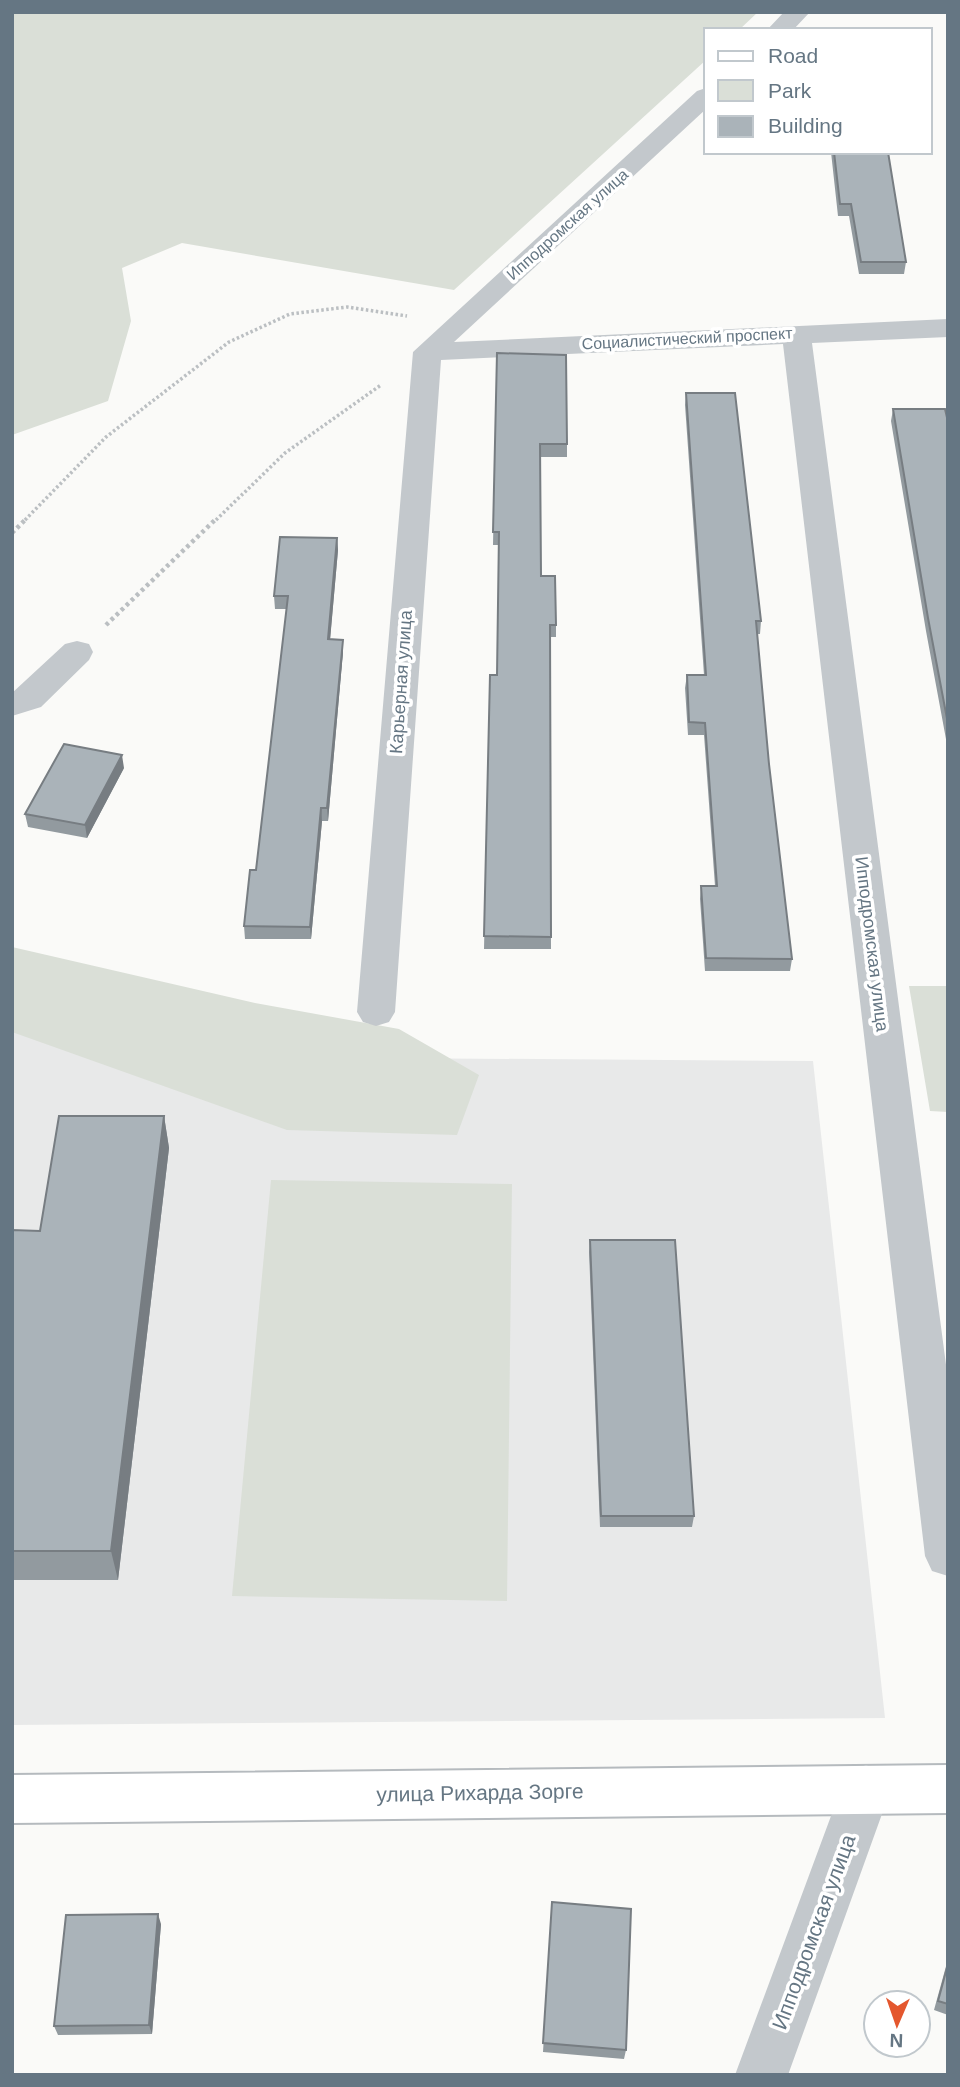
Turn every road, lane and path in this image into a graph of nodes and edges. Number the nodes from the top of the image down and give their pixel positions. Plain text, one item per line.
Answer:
1 (798, 12) edge
2 (781, 28) edge
3 (704, 98) edge
4 (458, 323) junction
5 (948, 328) edge
6 (796, 333) junction
7 (427, 352) junction
8 (12, 533) edge
9 (77, 652) joint
10 (12, 705) edge
11 (376, 1012) dead end
12 (948, 1556) edge
13 (948, 1788) edge
14 (866, 1789) junction
15 (12, 1799) edge
16 (761, 2075) edge

1 - 2 street
3 - 4 street, Ипподромская улица
4 - 7 street, Ипподромская улица
4 - 8 path
5 - 6 street, Социалистический проспект
6 - 7 street, Социалистический проспект
6 - 12 street, Ипподромская улица
7 - 9 path
7 - 11 street, Карьерная улица
9 - 10 street
13 - 14 main road, улица Рихарда Зорге
14 - 15 main road, улица Рихарда Зорге
14 - 16 street, Ипподромская улица

